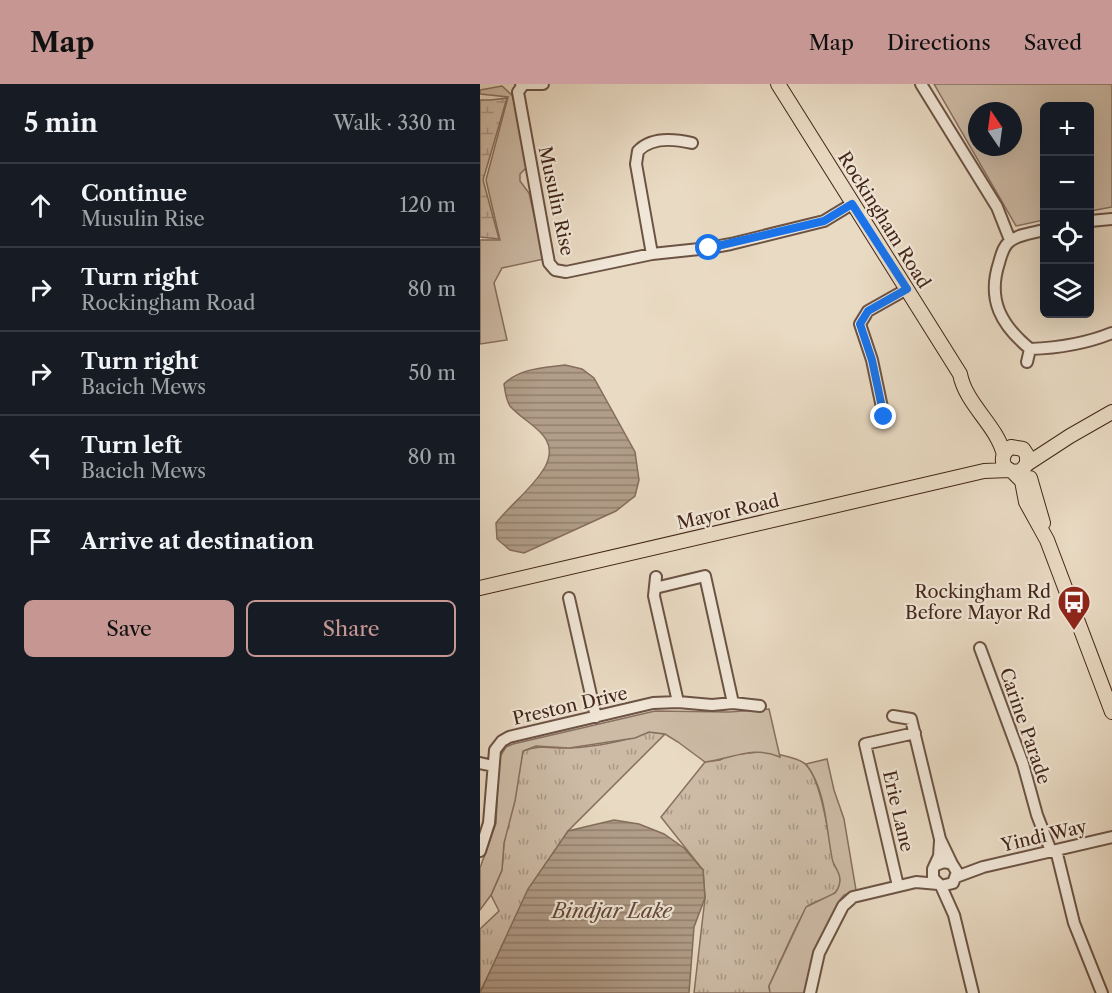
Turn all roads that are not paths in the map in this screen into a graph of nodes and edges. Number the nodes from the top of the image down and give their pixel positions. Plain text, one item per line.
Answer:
1 (543, 84) edge
2 (522, 85) edge
3 (781, 85) edge
4 (923, 85) edge
5 (692, 143) dead end
6 (852, 204) junction
7 (1112, 219) edge
8 (1094, 221) edge
9 (1040, 231) edge
10 (1010, 240) junction
11 (652, 254) junction
12 (907, 289) junction
13 (1112, 333) edge
14 (1030, 349) junction
15 (1027, 362) dead end
16 (1112, 412) edge
17 (884, 417) dead end
18 (1070, 436) junction
19 (1011, 458) junction
20 (1027, 465) junction
21 (1047, 540) junction
22 (480, 588) edge
23 (569, 598) dead end
24 (980, 648) dead end
25 (678, 702) junction
26 (733, 703) junction
27 (760, 706) dead end
28 (1112, 712) edge
29 (893, 716) dead end
30 (596, 717) junction
31 (915, 733) junction
32 (480, 763) edge
33 (493, 766) junction
34 (1036, 815) junction
35 (1112, 837) edge
36 (940, 839) junction
37 (1054, 850) junction
38 (480, 851) edge
39 (1039, 854) junction
40 (934, 867) junction
41 (949, 877) junction
42 (916, 882) junction
43 (898, 886) junction
44 (810, 993) edge
45 (973, 993) edge
46 (1102, 993) edge

1 - 2 street
2 - 11 street, Musulin Rise
3 - 6 main road, Rockingham Road
4 - 10 street
5 - 11 street
6 - 11 street, Musulin Rise
6 - 12 main road, Rockingham Road
7 - 8 street
9 - 10 street
10 - 14 street
12 - 17 street
12 - 19 main road, Rockingham Road
13 - 14 street
14 - 15 street
16 - 18 main road
18 - 19 main road
18 - 20 main road
19 - 20 main road, Rockingham Road
19 - 21 main road, Rockingham Road
19 - 22 main road, Mayor Road
20 - 21 main road, Rockingham Road
21 - 28 main road, Rockingham Road
23 - 30 street
24 - 34 street, Carine Parade
25 - 26 street, Preston Drive
25 - 26 street
25 - 30 street, Preston Drive
26 - 27 street, Preston Drive
29 - 31 street
30 - 33 street, Preston Drive
31 - 36 street
31 - 43 street, Erie Lane
32 - 33 street
33 - 38 street, Preston Drive
34 - 37 street, Carine Parade
34 - 39 street, Carine Parade
35 - 37 street, Yindi Way
36 - 40 street
36 - 41 street
37 - 39 street, Yindi Way
37 - 46 street, Carine Parade
39 - 41 street, Yindi Way
40 - 41 street, Yindi Way
40 - 41 street
40 - 42 street, Yindi Way
41 - 42 street, Yindi Way
41 - 45 street
42 - 43 street, Yindi Way
43 - 44 street, Yindi Way

